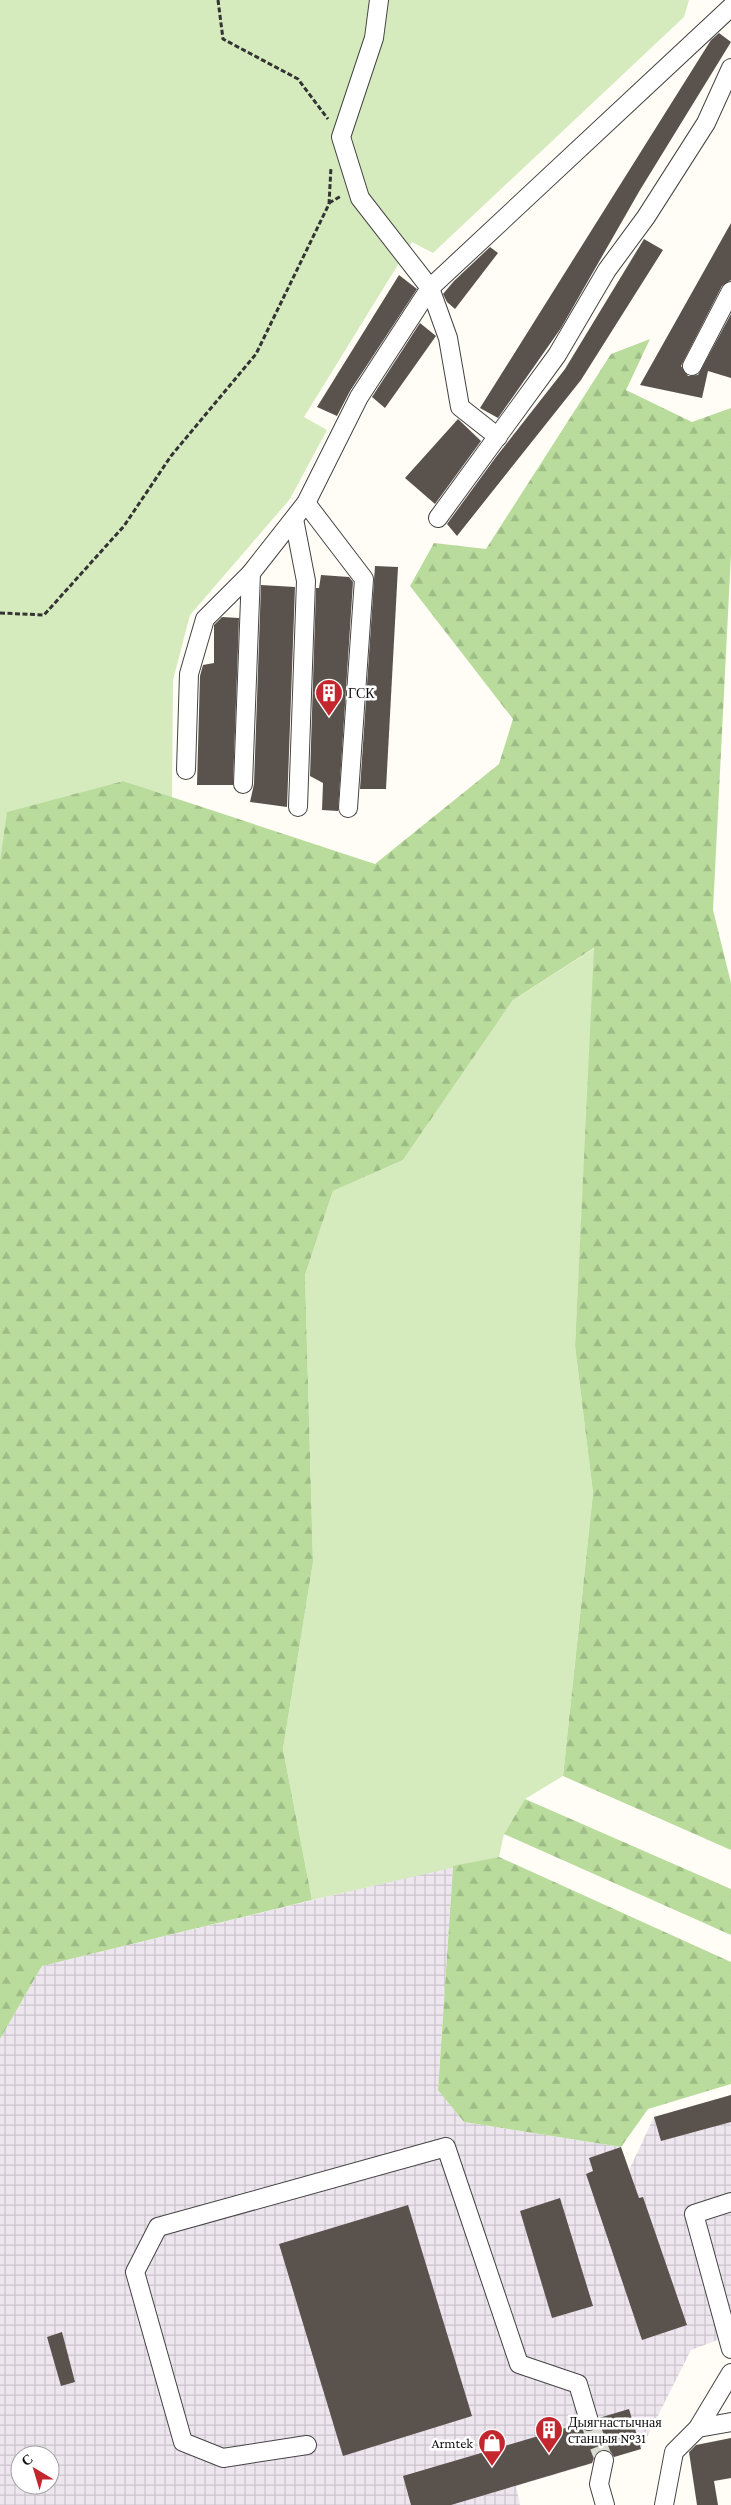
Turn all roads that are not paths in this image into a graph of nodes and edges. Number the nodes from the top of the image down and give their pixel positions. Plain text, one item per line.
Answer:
1 (379, 0) edge
2 (731, 7) edge
3 (731, 68) edge
4 (430, 288) junction
5 (731, 291) edge
6 (692, 366) dead end
7 (498, 437) junction
8 (306, 503) junction
9 (438, 518) dead end
10 (294, 519) junction
11 (251, 573) junction
12 (186, 770) dead end
13 (243, 784) dead end
14 (298, 806) dead end
15 (348, 808) dead end
16 (731, 2202) edge
17 (731, 2349) edge
18 (731, 2373) edge
19 (588, 2421) tunnel mouth
20 (731, 2422) edge
21 (698, 2428) junction
22 (307, 2445) dead end
23 (604, 2460) tunnel mouth
24 (605, 2505) edge
25 (664, 2505) edge

1 - 4 lane
2 - 4 lane
3 - 7 lane
4 - 7 lane
4 - 8 lane
5 - 6 lane
7 - 9 lane
8 - 10 lane
8 - 15 lane
10 - 11 lane
10 - 14 lane
11 - 12 lane
11 - 13 lane
16 - 17 lane
18 - 21 lane
19 - 22 lane
20 - 21 lane
21 - 25 lane
23 - 24 lane

